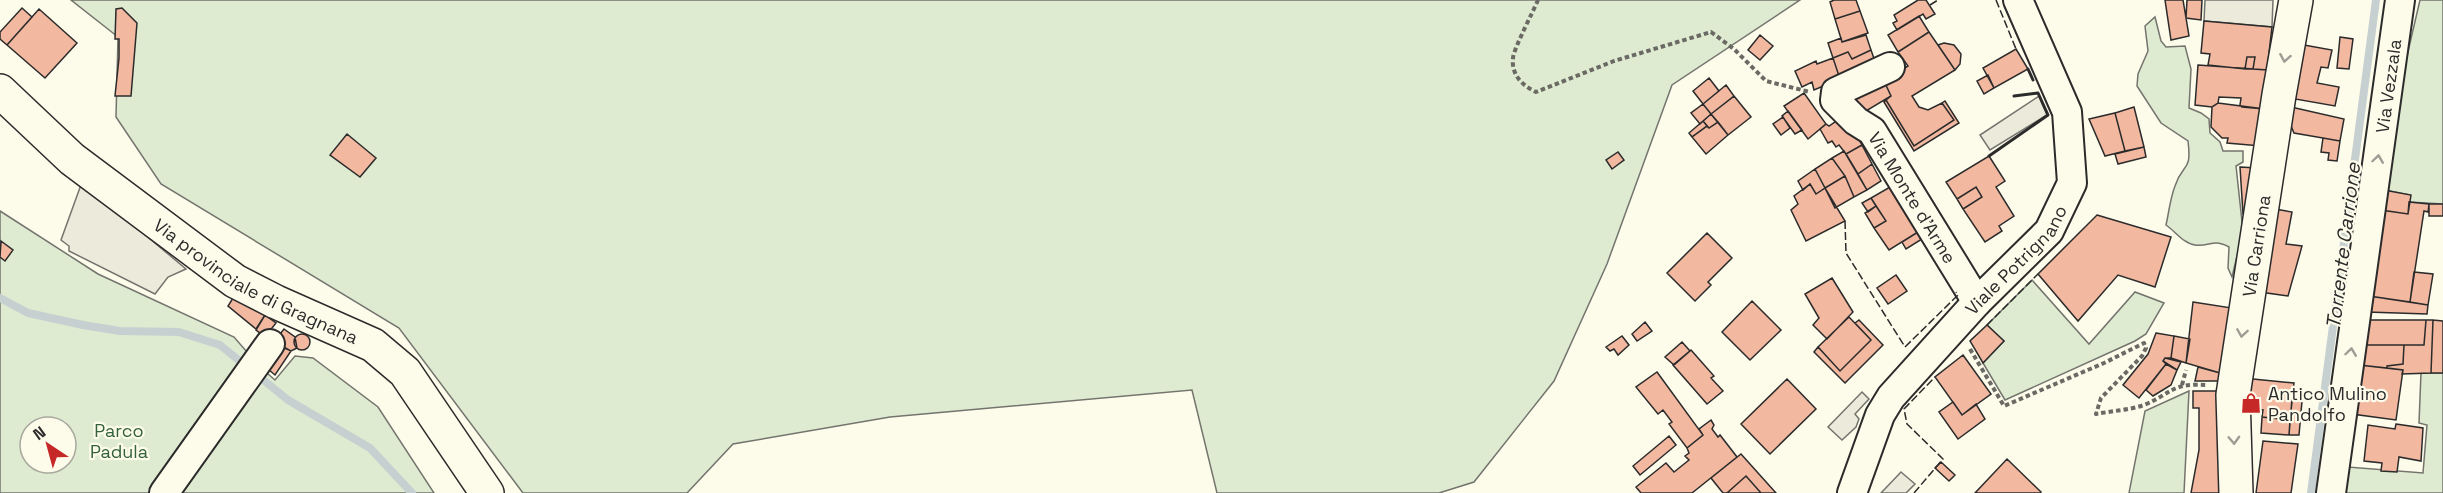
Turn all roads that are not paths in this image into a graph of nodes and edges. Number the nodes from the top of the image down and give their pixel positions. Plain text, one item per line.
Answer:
1 (2018, 0) edge
2 (2296, 0) edge
3 (2400, 0) edge
4 (1890, 67) dead end
5 (0, 91) edge
6 (1977, 302) junction
7 (270, 344) dead end
8 (164, 493) edge
9 (487, 493) edge
10 (1852, 493) edge
11 (2236, 493) edge
12 (2331, 493) edge

1 - 6 street, Viale Potrignano
2 -> 11 main road, Via Carriona
12 -> 3 street, Via Vezzala
4 - 6 street, Via Monte d'Arme
5 - 9 main road, Via provinciale di Gragnana
6 - 10 street, Viale Potrignano
7 - 8 street

